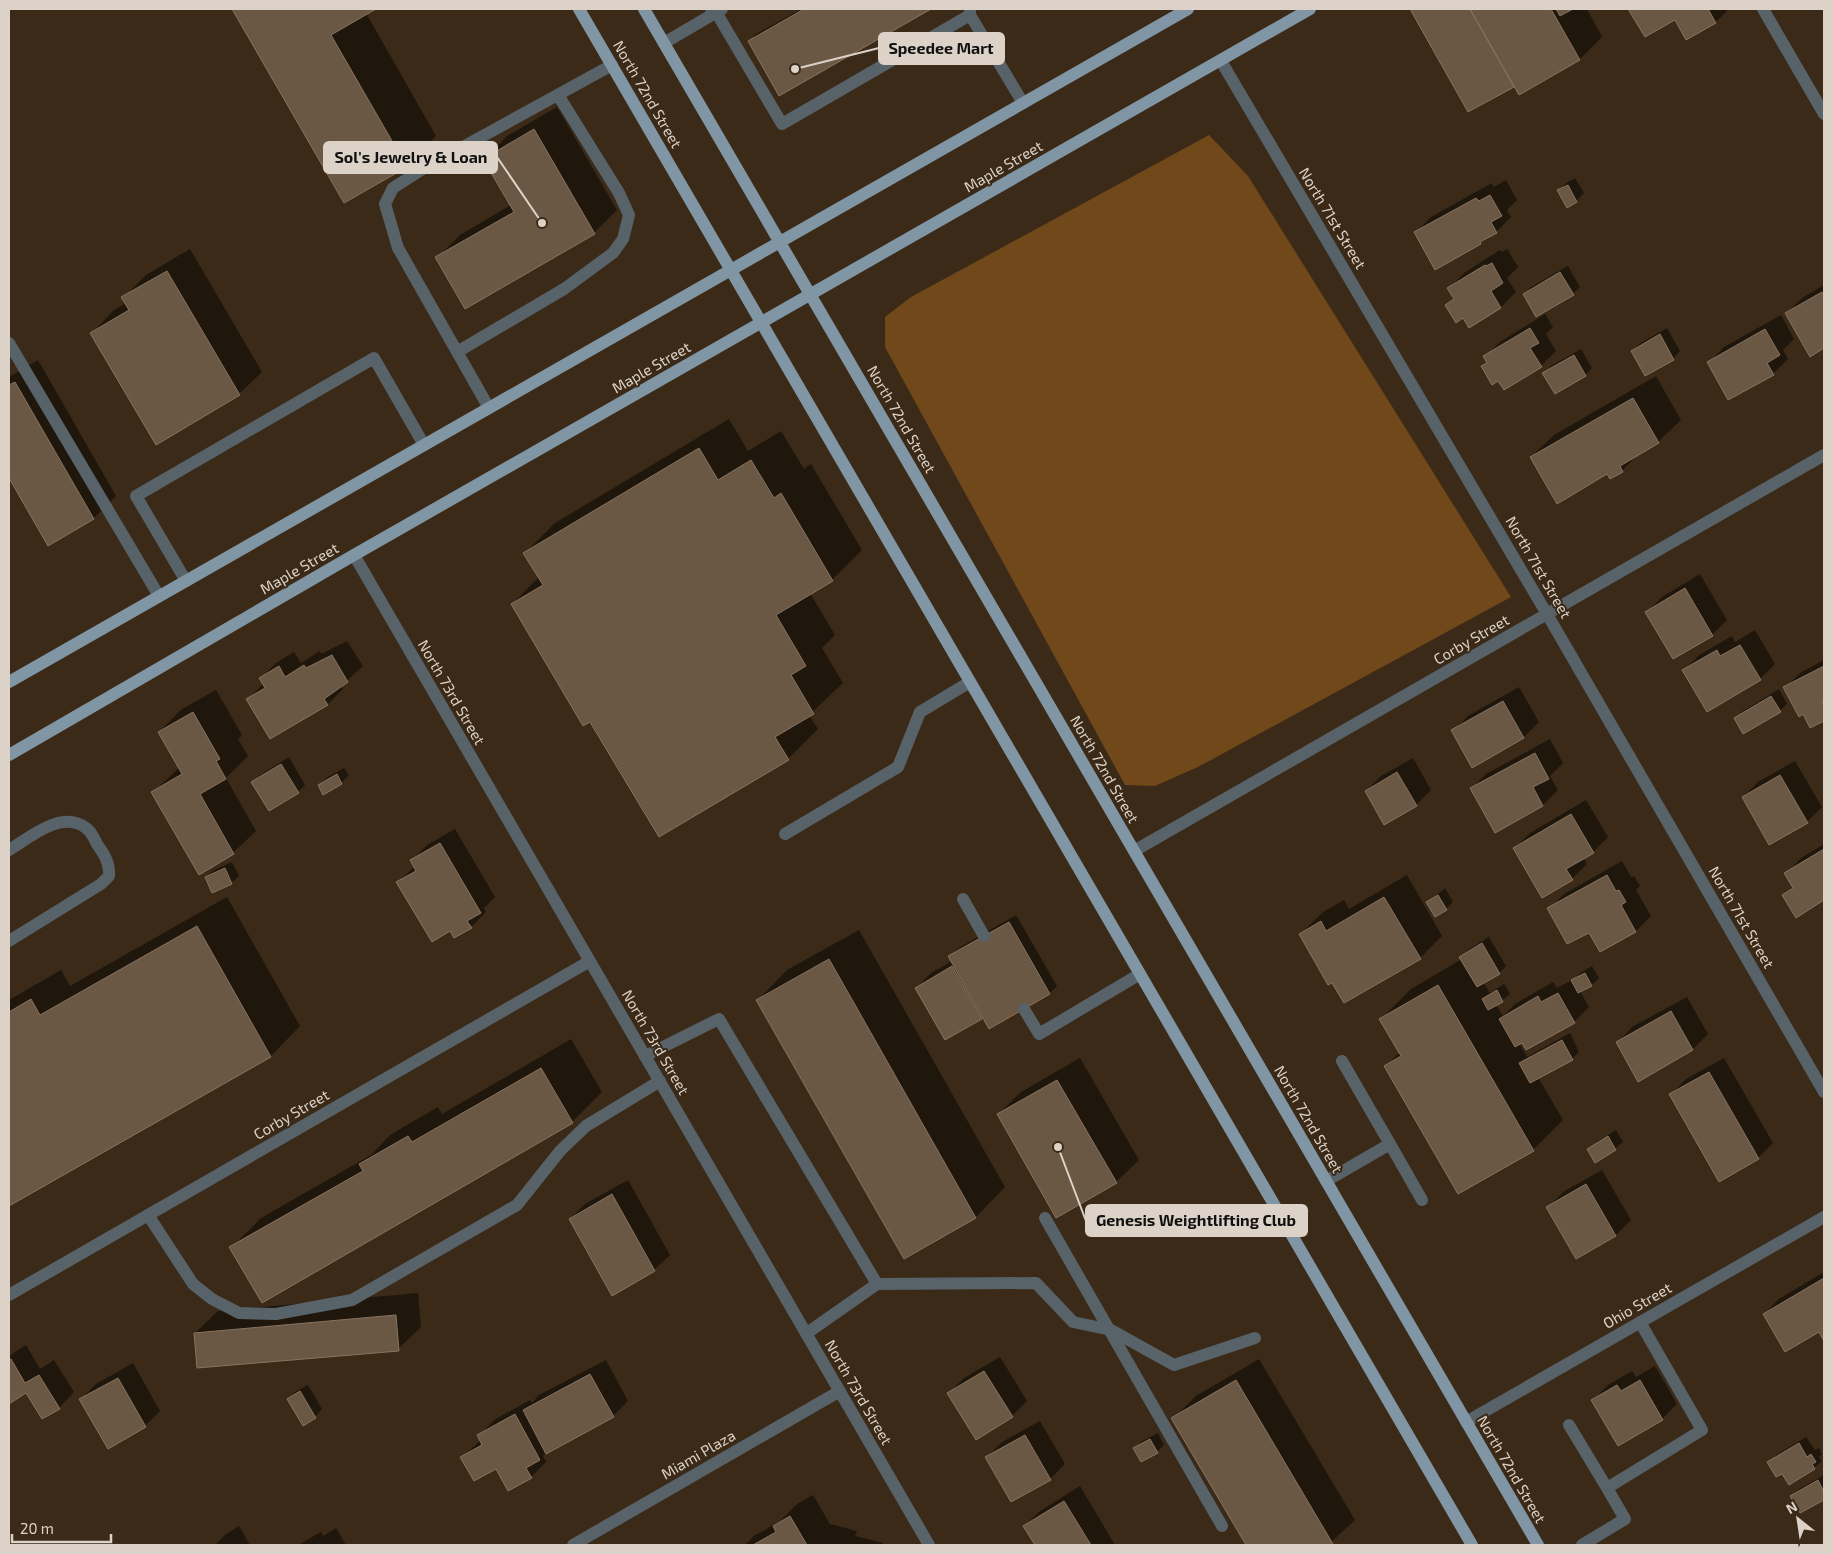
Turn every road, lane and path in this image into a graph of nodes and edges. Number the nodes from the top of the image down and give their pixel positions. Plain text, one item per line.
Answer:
1 (579, 9) edge
2 (644, 9) edge
3 (1188, 9) edge
4 (1310, 9) edge
5 (716, 10) edge
6 (1765, 10) edge
7 (970, 12) edge
8 (664, 43) junction
9 (1221, 61) junction
10 (612, 65) junction
11 (558, 95) junction
12 (1023, 103) junction
13 (1824, 114) edge
14 (780, 242) junction
15 (732, 270) junction
16 (811, 294) junction
17 (761, 322) junction
18 (9, 343) edge
19 (457, 352) junction
20 (489, 408) junction
21 (424, 445) junction
22 (1824, 455) edge
23 (354, 555) junction
24 (186, 581) junction
25 (159, 596) junction
26 (1547, 614) junction
27 (9, 682) edge
28 (970, 682) junction
29 (9, 755) edge
30 (785, 834) dead end
31 (9, 850) edge
32 (1134, 851) junction
33 (963, 899) dead end
34 (984, 936) dead end
35 (9, 941) edge
36 (590, 961) junction
37 (1140, 974) junction
38 (1024, 1008) dead end
39 (645, 1056) junction
40 (1342, 1060) dead end
41 (660, 1081) junction
42 (1824, 1092) edge
43 (1390, 1144) junction
44 (1326, 1182) junction
45 (1422, 1200) dead end
46 (148, 1215) junction
47 (1824, 1217) edge
48 (1046, 1218) dead end
49 (877, 1284) junction
50 (9, 1295) edge
51 (1640, 1322) junction
52 (1110, 1330) junction
53 (807, 1333) junction
54 (1255, 1338) dead end
55 (840, 1391) junction
56 (1466, 1422) junction
57 (1569, 1425) dead end
58 (1607, 1488) junction
59 (1222, 1526) dead end
60 (573, 1545) edge
61 (929, 1545) edge
62 (1472, 1545) edge
63 (1538, 1545) edge
64 (1582, 1545) edge

1 - 10 main road, North 72nd Street
2 - 8 main road, North 72nd Street
3 - 12 main road
4 - 9 main road, Maple Street
5 - 7 street
5 - 8 street
6 - 13 street
7 - 12 street
8 - 14 main road, North 72nd Street
9 - 16 main road, Maple Street
9 - 26 street, North 71st Street
10 - 11 street
10 - 15 main road, North 72nd Street
11 - 19 street
11 - 19 street
12 - 14 main road
14 - 15 main road
14 - 16 main road, North 72nd Street
15 - 17 main road, North 72nd Street
15 - 20 main road
16 - 17 main road, Maple Street
16 - 32 main road, North 72nd Street
17 - 23 main road, Maple Street
17 - 28 main road, North 72nd Street
18 - 25 street
19 - 20 street
20 - 21 main road
21 - 24 main road
21 - 24 street
22 - 26 street, Corby Street
23 - 29 main road, Maple Street
23 - 36 street, North 73rd Street
24 - 25 main road
25 - 27 main road
26 - 32 street, Corby Street
26 - 42 street, North 71st Street
28 - 30 street
28 - 37 main road, North 72nd Street
31 - 35 street
32 - 44 main road, North 72nd Street
33 - 34 street
36 - 39 street, North 73rd Street
36 - 46 street, Corby Street
37 - 38 street
37 - 62 main road, North 72nd Street
39 - 41 street, North 73rd Street
39 - 49 street
40 - 43 street
41 - 46 street
41 - 53 street, North 73rd Street
43 - 44 street
43 - 45 street
44 - 56 main road, North 72nd Street
46 - 50 street, Corby Street
47 - 51 street, Ohio Street
48 - 52 street
49 - 52 street
49 - 53 street
51 - 56 street, Ohio Street
51 - 58 street
52 - 54 street
52 - 59 street
53 - 55 street, North 73rd Street
55 - 60 street, Miami Plaza
55 - 61 street, North 73rd Street
56 - 63 main road, North 72nd Street
57 - 58 street
58 - 64 street

